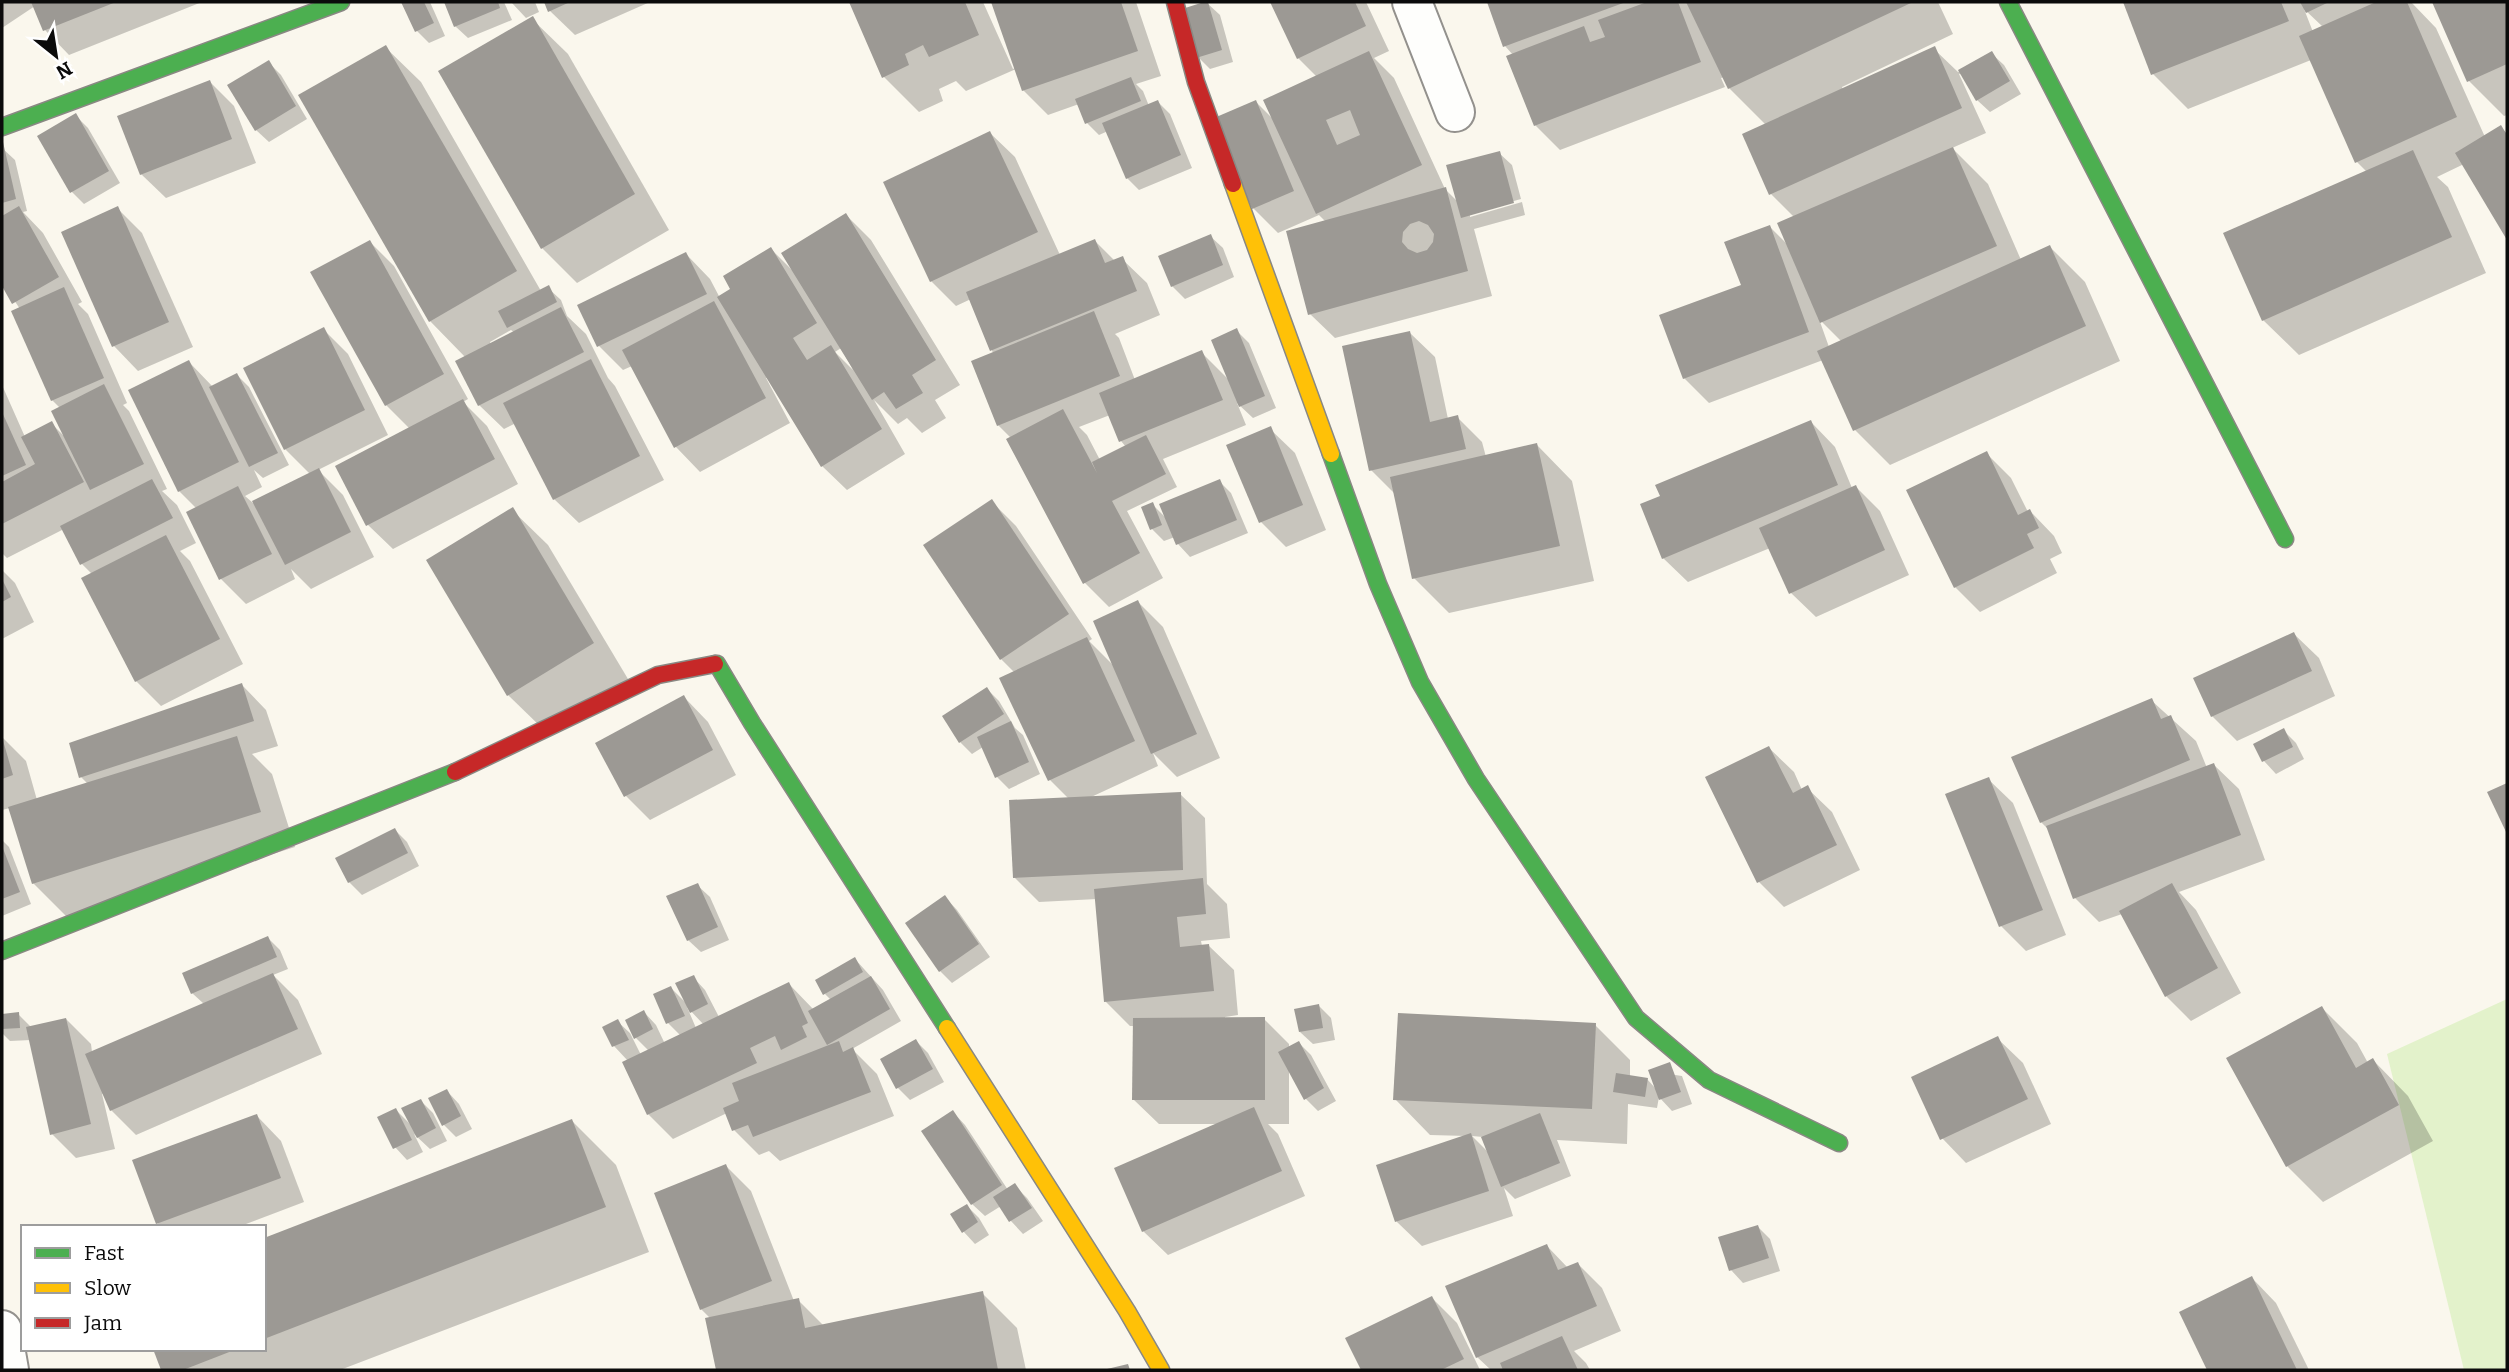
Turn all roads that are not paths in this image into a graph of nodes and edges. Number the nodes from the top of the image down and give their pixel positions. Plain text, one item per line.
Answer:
1 (341, 2) edge
2 (1175, 2) edge
3 (1412, 2) edge
4 (2008, 2) edge
5 (1455, 112) dead end
6 (2, 127) edge
7 (2285, 539) dead end
8 (2, 951) edge
9 (1839, 1143) dead end
10 (2, 1330) edge
11 (9, 1370) edge
12 (1161, 1370) edge

1 - 6 street
2 - 9 street
3 - 5 street
4 - 7 street
8 - 12 street
10 - 11 street

